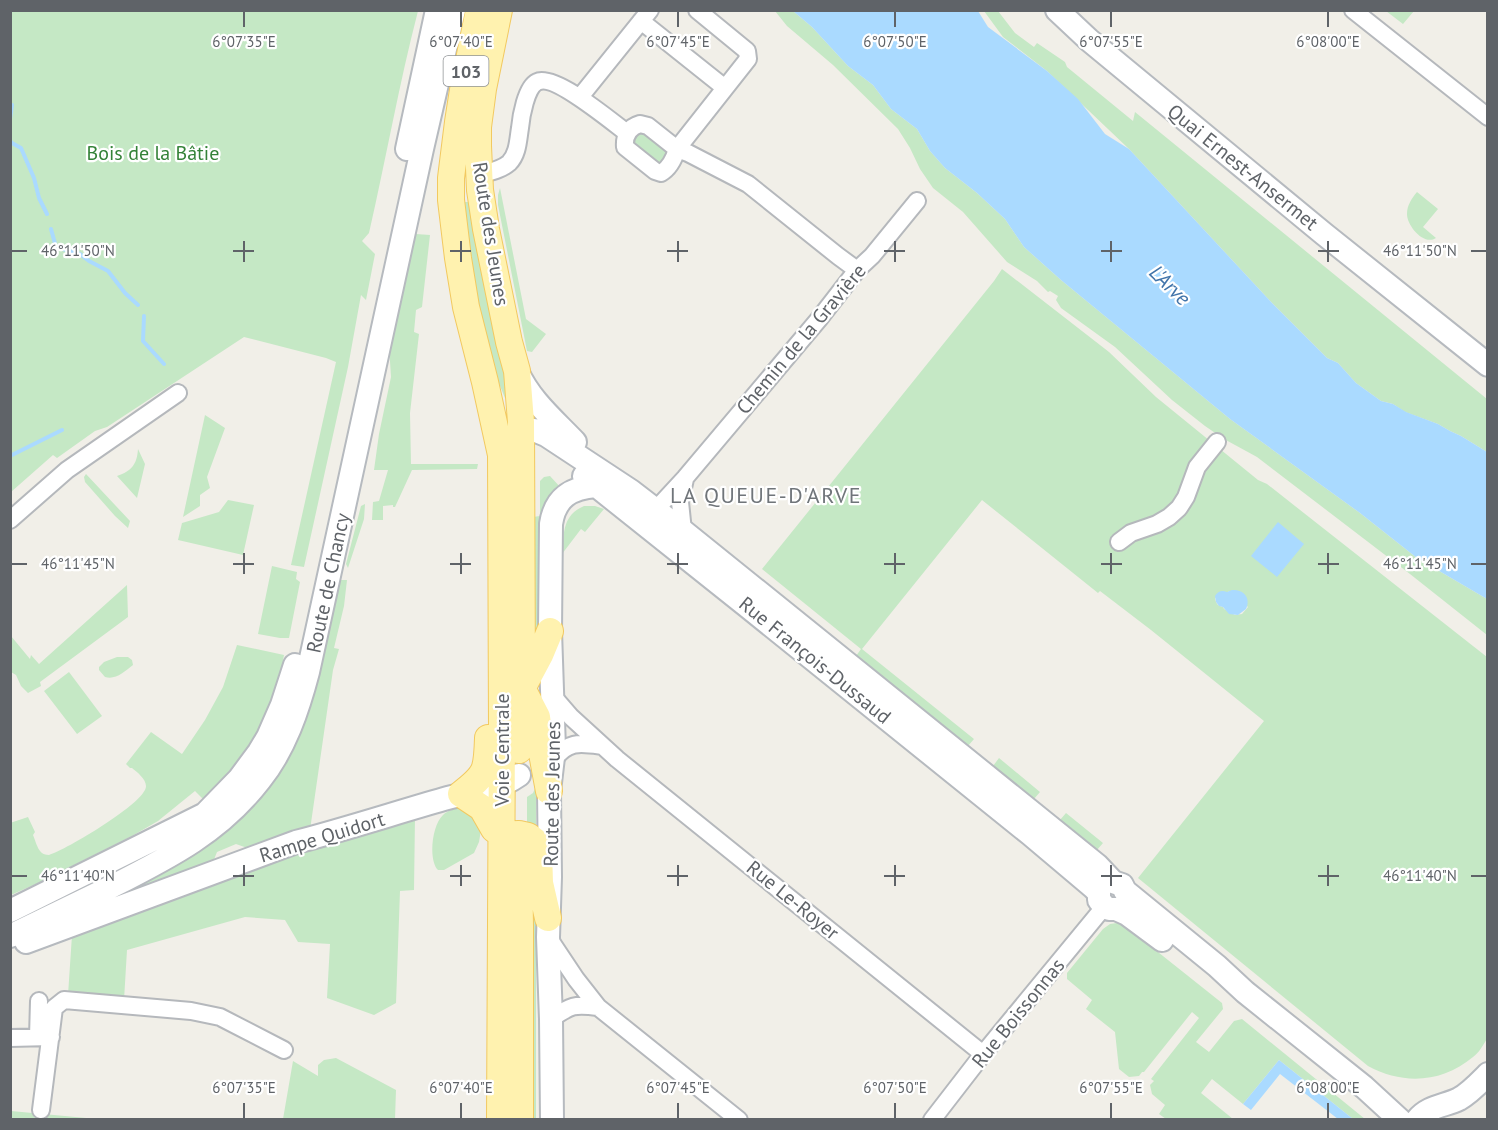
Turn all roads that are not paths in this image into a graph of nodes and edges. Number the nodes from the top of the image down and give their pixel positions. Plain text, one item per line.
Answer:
1 (436, 10) edge
2 (454, 10) edge
3 (479, 10) edge
4 (498, 10) edge
5 (697, 10) edge
6 (1058, 10) edge
7 (1353, 10) edge
8 (646, 16) edge
9 (725, 88) junction
10 (580, 97) junction
11 (1488, 117) edge
12 (627, 133) junction
13 (677, 149) junction
14 (479, 175) junction
15 (451, 178) junction
16 (917, 201) dead end
17 (857, 270) junction
18 (1488, 365) edge
19 (517, 371) junction
20 (485, 382) junction
21 (178, 393) dead end
22 (524, 428) junction
23 (1216, 442) dead end
24 (501, 455) junction
25 (685, 478) junction
26 (597, 483) junction
27 (649, 516) junction
28 (10, 520) edge
29 (683, 531) junction
30 (1119, 542) dead end
31 (550, 631) junction
32 (502, 663) junction
33 (522, 688) junction
34 (552, 695) junction
35 (602, 746) junction
36 (553, 760) junction
37 (510, 780) junction
38 (549, 791) junction
39 (461, 795) junction
40 (510, 834) junction
41 (1111, 896) junction
42 (10, 911) edge
43 (548, 927) junction
44 (10, 936) edge
45 (10, 946) edge
46 (39, 1001) dead end
47 (598, 1007) junction
48 (551, 1019) junction
49 (44, 1037) junction
50 (10, 1038) edge
51 (284, 1050) dead end
52 (983, 1054) junction
53 (1488, 1074) edge
54 (41, 1110) dead end
55 (500, 1119) edge
56 (520, 1119) edge
57 (552, 1119) edge
58 (739, 1119) edge
59 (932, 1119) edge
60 (1400, 1119) edge
61 (1418, 1119) edge

1 - 42 main road
2 - 44 main road, Route de Chancy
3 - 15 main road, Route des Jeunes / 103
4 - 14 main road, Route des Jeunes
5 - 9 street
6 - 18 main road, Quai Ernest-Ansermet
7 - 11 street
8 - 9 street
8 - 10 street
9 - 13 street
10 - 12 street
10 - 14 street
12 - 13 street
12 - 13 street
13 - 17 street
14 - 15 main road
14 - 19 main road, Route des Jeunes
15 - 20 main road, Route des Jeunes / 103
16 - 17 street, Chemin de la Gravière
17 - 25 street, Chemin de la Gravière
19 - 22 main road, Route des Jeunes
19 - 26 main road, Rue François-Dussaud
20 - 22 main road
20 - 24 main road, Voie Centrale
21 - 28 street
22 - 24 main road
22 - 26 main road, Rue François-Dussaud
22 - 33 main road, Voie Centrale
23 - 30 street
24 - 32 main road, Voie Centrale
25 - 27 street, Chemin de la Gravière
25 - 29 street
26 - 27 main road, Rue François-Dussaud
26 - 31 main road, Route des Jeunes
27 - 29 main road, Rue François-Dussaud
27 - 41 main road, Rue François-Dussaud
29 - 41 main road, Rue François-Dussaud
31 - 33 main road
31 - 34 main road, Route des Jeunes
32 - 37 main road, Voie Centrale
32 - 39 main road
33 - 37 main road, Voie Centrale
33 - 38 main road
34 - 35 street, Rue Le-Royer
34 - 36 main road, Route des Jeunes
35 - 36 street
35 - 52 street, Rue Le-Royer
36 - 38 main road, Route des Jeunes
37 - 39 main road, Rampe Quidort
37 - 40 main road, Voie Centrale
38 - 43 main road, Route des Jeunes
39 - 40 main road
39 - 45 main road, Rampe Quidort
40 - 43 main road
40 - 55 main road, Voie Centrale
40 - 56 main road, Voie Centrale
41 - 52 street, Rue Boissonnas
41 - 60 main road, Rue François-Dussaud
43 - 47 street
43 - 48 main road, Route des Jeunes
46 - 49 street
47 - 48 street
47 - 58 street
48 - 57 main road, Route des Jeunes
49 - 50 street
49 - 51 street
49 - 54 street
52 - 59 street, Rue Boissonnas
53 - 61 main road

